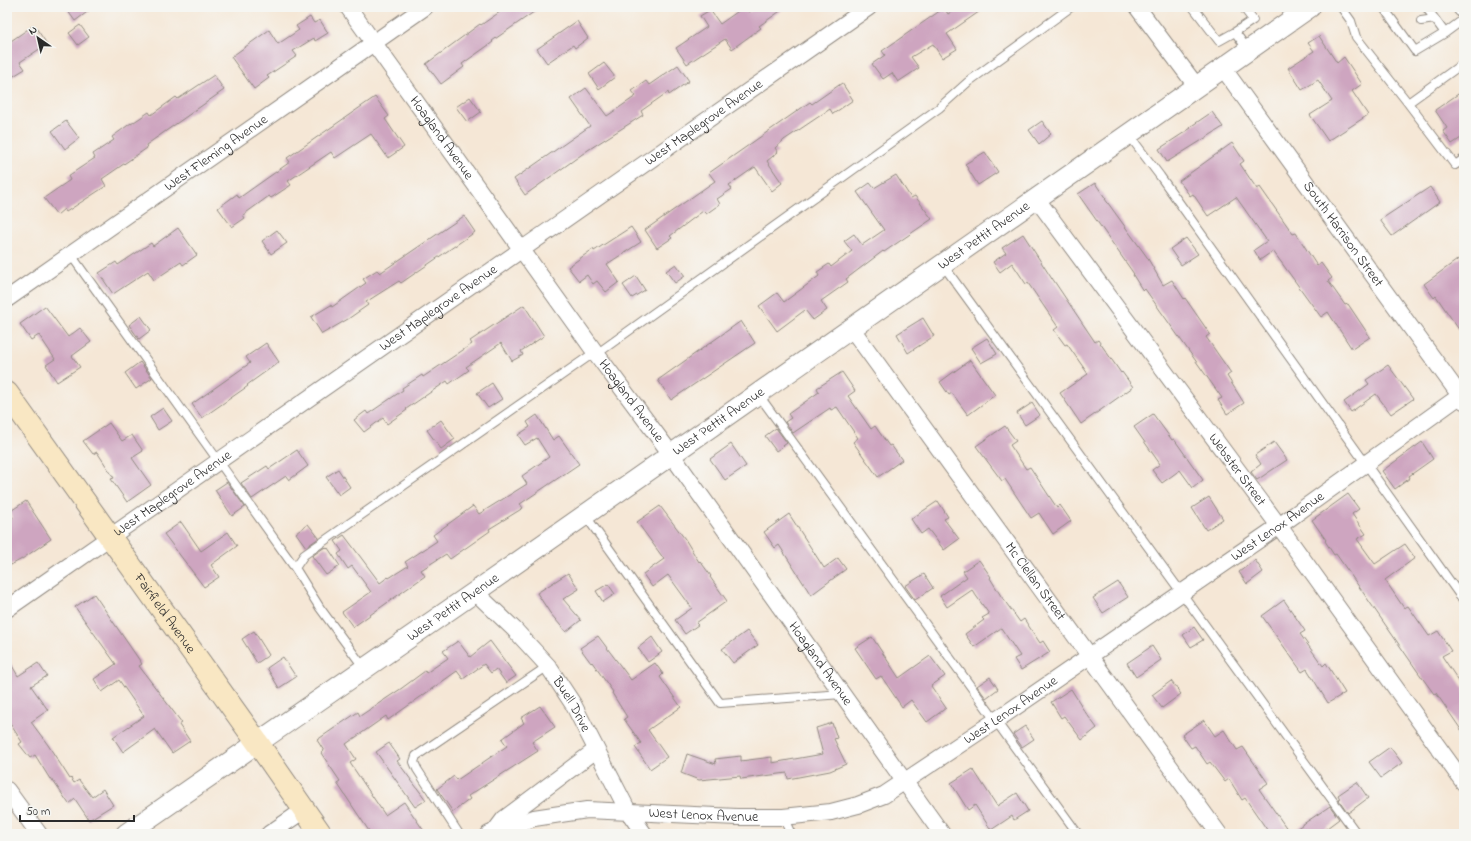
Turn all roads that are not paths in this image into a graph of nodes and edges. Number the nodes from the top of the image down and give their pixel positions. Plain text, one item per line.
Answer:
1 (348, 7) edge
2 (426, 7) edge
3 (869, 7) edge
4 (1071, 7) edge
5 (1137, 7) edge
6 (1193, 7) edge
7 (1243, 7) edge
8 (1310, 7) edge
9 (1341, 7) edge
10 (1383, 7) edge
11 (1426, 7) edge
12 (1464, 19) edge
13 (1435, 20) junction
14 (1420, 21) dead end
15 (1235, 32) junction
16 (1445, 33) junction
17 (374, 43) junction
18 (1248, 50) junction
19 (1462, 64) dead end
20 (1223, 68) junction
21 (1197, 87) junction
22 (1408, 103) junction
23 (1128, 134) junction
24 (1464, 159) edge
25 (1036, 198) junction
26 (522, 249) junction
27 (71, 255) junction
28 (943, 264) junction
29 (7, 300) edge
30 (852, 329) junction
31 (595, 352) junction
32 (7, 394) edge
33 (758, 394) junction
34 (1463, 396) edge
35 (671, 454) junction
36 (219, 462) junction
37 (1366, 463) junction
38 (585, 515) junction
39 (1279, 526) junction
40 (110, 536) junction
41 (295, 568) junction
42 (475, 592) junction
43 (1182, 592) junction
44 (1464, 601) edge
45 (7, 609) edge
46 (1090, 655) junction
47 (548, 666) junction
48 (364, 668) junction
49 (842, 694) junction
50 (994, 721) junction
51 (257, 742) junction
52 (596, 750) junction
53 (905, 782) junction
54 (1464, 783) edge
55 (7, 790) edge
56 (304, 810) junction
57 (628, 811) junction
58 (784, 817) junction
59 (493, 833) edge
60 (39, 834) edge
61 (126, 834) edge
62 (269, 834) edge
63 (321, 834) edge
64 (459, 834) edge
65 (644, 834) edge
66 (791, 834) edge
67 (942, 834) edge
68 (1078, 834) edge
69 (1219, 834) edge
70 (1357, 834) edge

1 - 17 street, Hoagland Avenue
2 - 17 street, West Fleming Avenue
3 - 26 street, West Maplegrove Avenue
4 - 31 lane
5 - 21 street
6 - 15 lane
7 - 15 lane
8 - 18 street, West Pettit Avenue
9 - 22 lane
10 - 16 lane
11 - 13 lane
12 - 16 lane
13 - 14 lane
13 - 16 lane
15 - 18 lane
17 - 26 street, Hoagland Avenue
17 - 27 street, West Fleming Avenue
18 - 20 street, West Pettit Avenue
19 - 22 lane
20 - 21 street, West Pettit Avenue
20 - 34 street, South Harrison Street
21 - 23 street, West Pettit Avenue
22 - 24 lane
23 - 25 street, West Pettit Avenue
23 - 37 lane
25 - 28 street, West Pettit Avenue
25 - 39 street, Webster Street
26 - 31 street, Hoagland Avenue
26 - 36 street, West Maplegrove Avenue
27 - 29 street, West Fleming Avenue
27 - 36 lane
28 - 30 street, West Pettit Avenue
28 - 43 lane
30 - 33 street, West Pettit Avenue
30 - 46 street, Mc Clellan Street
31 - 35 street, Hoagland Avenue
31 - 41 lane
32 - 40 main road, Fairfield Avenue
33 - 35 street, West Pettit Avenue
33 - 50 lane
34 - 37 street, West Lenox Avenue
35 - 38 street, West Pettit Avenue
35 - 49 street, Hoagland Avenue
36 - 40 street, West Maplegrove Avenue
36 - 41 lane
37 - 39 street, West Lenox Avenue
37 - 44 lane
38 - 42 street, West Pettit Avenue
38 - 49 lane
39 - 43 street, West Lenox Avenue
39 - 54 street, Webster Street
40 - 45 street, West Maplegrove Avenue
40 - 51 main road, Fairfield Avenue
41 - 48 lane
42 - 47 street, Buell Drive
42 - 48 street, West Pettit Avenue
43 - 46 street, West Lenox Avenue
43 - 70 lane
46 - 50 street, West Lenox Avenue
46 - 69 street, Mc Clellan Street
47 - 52 street, Buell Drive
47 - 64 lane
48 - 51 street, West Pettit Avenue
49 - 53 street, Hoagland Avenue
50 - 53 street, West Lenox Avenue
50 - 68 lane
51 - 56 main road, Fairfield Avenue
51 - 61 street, West Pettit Avenue
52 - 57 street, Buell Drive
52 - 59 street
53 - 58 street, West Lenox Avenue
53 - 67 street, Hoagland Avenue
55 - 60 street
56 - 62 street
56 - 63 main road, Fairfield Avenue
57 - 58 street, West Lenox Avenue
57 - 59 street, West Lenox Avenue
57 - 65 street, Buell Drive
58 - 66 lane

